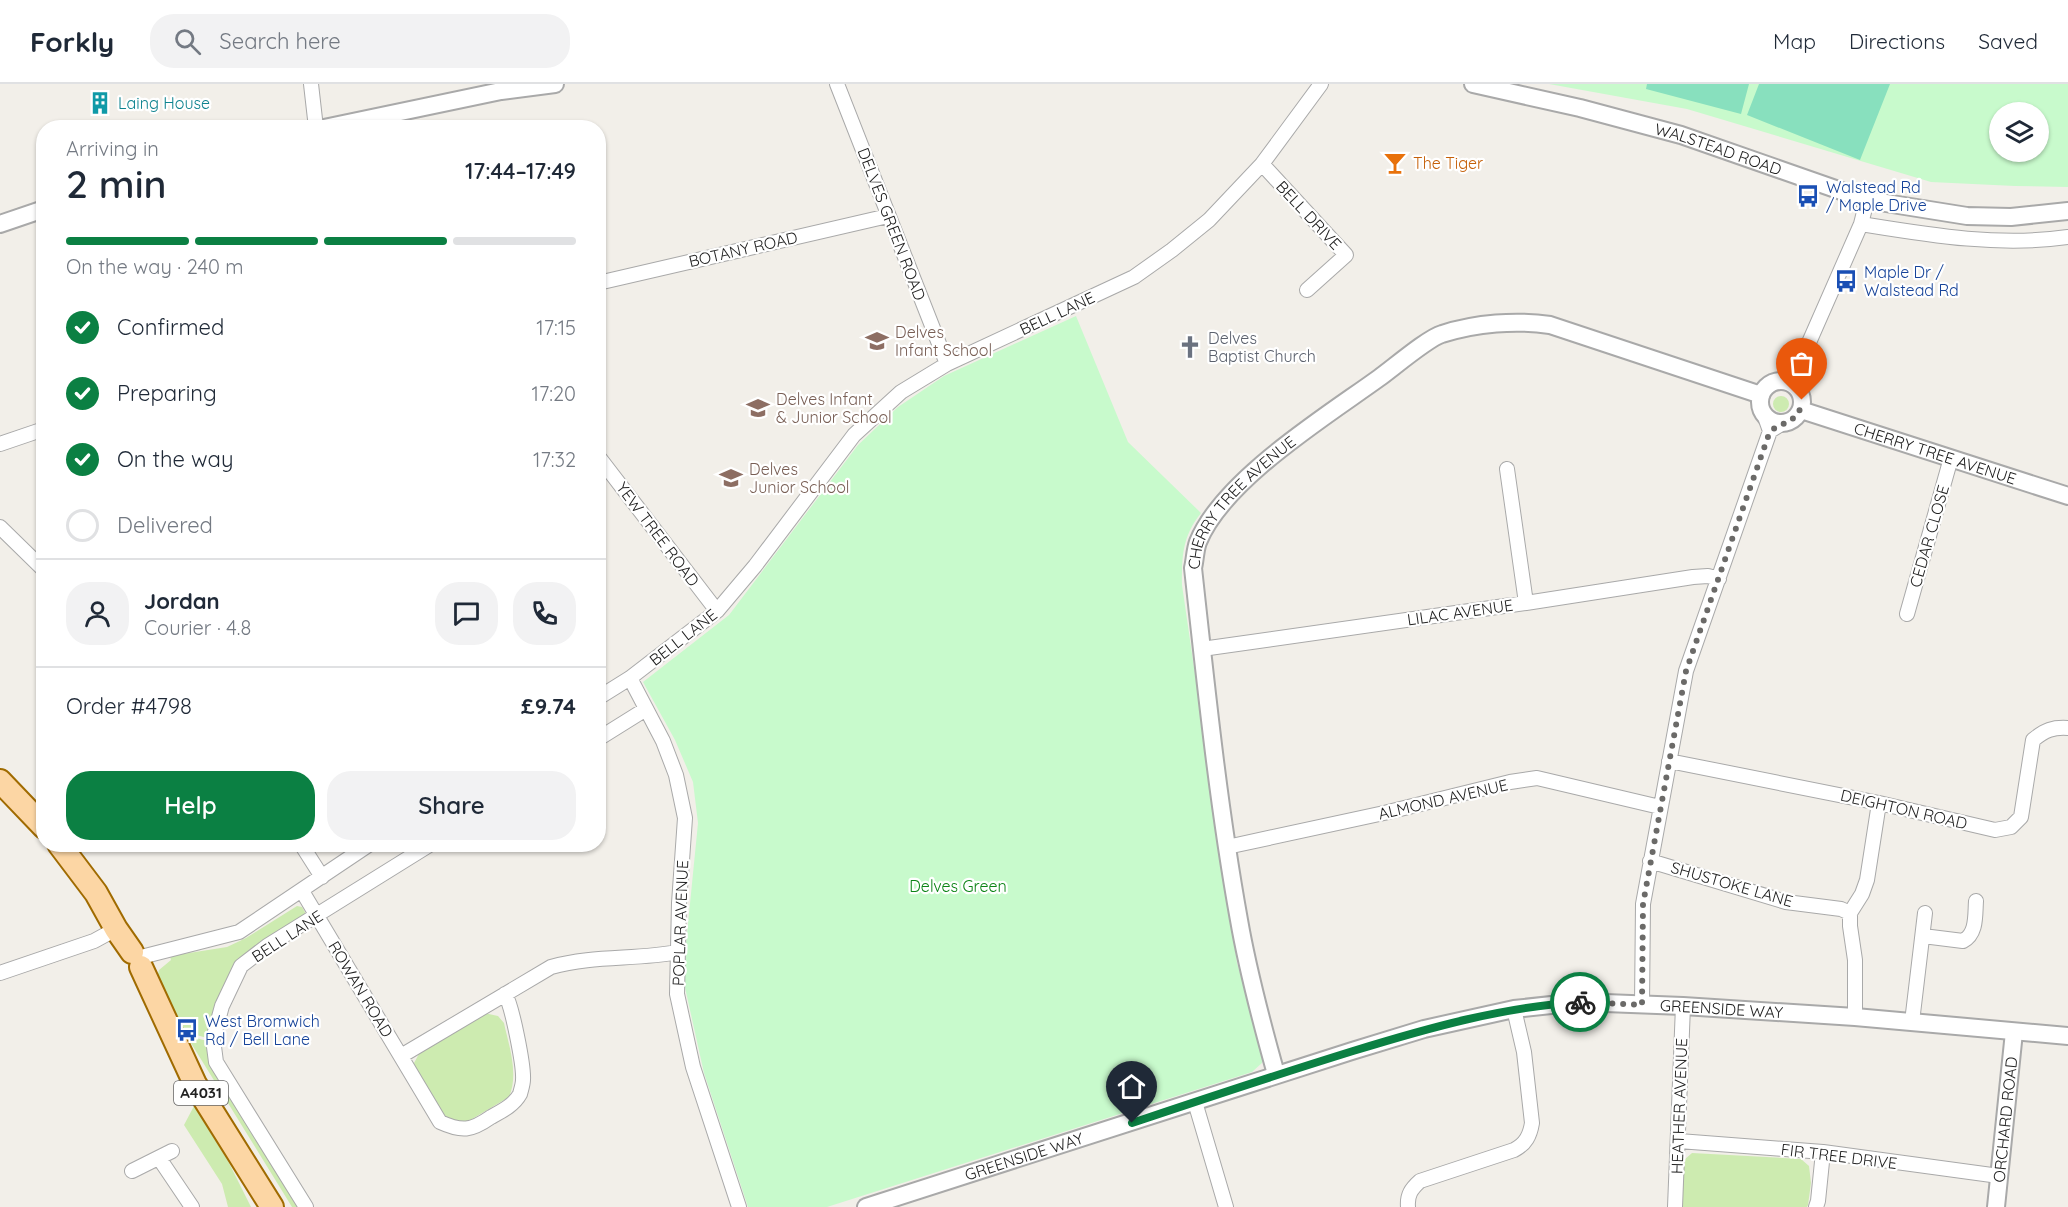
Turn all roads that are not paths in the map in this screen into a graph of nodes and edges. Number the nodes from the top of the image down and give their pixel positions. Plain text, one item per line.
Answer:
1 (311, 84) edge
2 (555, 84) edge
3 (837, 84) edge
4 (1321, 84) edge
5 (1473, 84) edge
6 (315, 120) edge
7 (362, 120) edge
8 (1262, 164) junction
9 (1866, 200) junction
10 (2068, 211) edge
11 (36, 212) edge
12 (888, 216) junction
13 (0, 224) edge
14 (1861, 224) junction
15 (2068, 237) edge
16 (606, 281) edge
17 (1306, 290) dead end
18 (1800, 363) junction
19 (947, 364) junction
20 (1783, 381) junction
21 (1799, 391) junction
22 (1761, 395) junction
23 (1801, 410) junction
24 (1777, 427) junction
25 (36, 432) edge
26 (0, 444) edge
27 (1951, 458) junction
28 (606, 466) edge
29 (1507, 469) dead end
30 (2068, 496) edge
31 (0, 527) edge
32 (36, 562) edge
33 (1719, 579) junction
34 (1526, 603) junction
35 (717, 611) junction
36 (1907, 614) dead end
37 (1202, 650) junction
38 (630, 678) junction
39 (606, 693) edge
40 (646, 709) junction
41 (2068, 728) edge
42 (606, 734) edge
43 (1668, 761) junction
44 (0, 781) edge
45 (1879, 803) junction
46 (1660, 807) junction
47 (36, 819) edge
48 (1227, 847) junction
49 (65, 852) edge
50 (306, 852) edge
51 (358, 852) edge
52 (418, 852) edge
53 (1650, 861) junction
54 (322, 876) junction
55 (302, 891) junction
56 (1976, 901) dead end
57 (1850, 912) junction
58 (1925, 913) dead end
59 (318, 916) junction
60 (116, 929) junction
61 (1923, 936) junction
62 (678, 952) junction
63 (139, 958) junction
64 (0, 973) edge
65 (505, 994) junction
66 (1642, 1005) junction
67 (1683, 1006) junction
68 (1514, 1008) junction
69 (1855, 1017) junction
70 (1912, 1022) junction
71 (2014, 1032) junction
72 (2068, 1036) edge
73 (401, 1056) junction
74 (1276, 1074) junction
75 (1195, 1102) junction
76 (1678, 1141) junction
77 (172, 1150) dead end
78 (1823, 1152) junction
79 (159, 1158) junction
80 (132, 1171) dead end
81 (1999, 1176) junction
82 (271, 1206) edge
83 (192, 1207) edge
84 (306, 1207) edge
85 (739, 1207) edge
86 (866, 1207) edge
87 (1226, 1207) edge
88 (1408, 1207) edge
89 (1675, 1207) edge
90 (1816, 1207) edge
91 (1996, 1207) edge

1 - 6 street
2 - 7 street
3 - 12 street, DELVES GREEN ROAD
4 - 8 street, BELL LANE
5 - 9 street, WALSTEAD ROAD
8 - 17 street, BELL DRIVE
8 - 19 street, BELL LANE
9 - 10 street, WALSTEAD ROAD
9 - 14 street
11 - 13 street
12 - 16 street, BOTANY ROAD
12 - 19 street, DELVES GREEN ROAD
14 - 15 street
14 - 18 street
18 - 20 street
18 - 21 street
19 - 35 street, BELL LANE
20 - 21 street
20 - 22 street
21 - 23 street
22 - 24 street
22 - 37 street, CHERRY TREE AVENUE
23 - 24 street
23 - 27 street, CHERRY TREE AVENUE
24 - 33 street
25 - 26 street
27 - 30 street, CHERRY TREE AVENUE
27 - 36 street, CEDAR CLOSE
28 - 35 street, YEW TREE ROAD
29 - 34 street
31 - 32 street
33 - 34 street, LILAC AVENUE
33 - 43 street
34 - 37 street, LILAC AVENUE
35 - 38 street, BELL LANE
37 - 48 street, CHERRY TREE AVENUE
38 - 39 street, BELL LANE
38 - 40 street, POPLAR AVENUE
40 - 42 street
40 - 62 street, POPLAR AVENUE
41 - 45 street, DEIGHTON ROAD
43 - 45 street, DEIGHTON ROAD
43 - 46 street
44 - 47 main road
45 - 57 street
46 - 48 street, ALMOND AVENUE
46 - 53 street
48 - 74 street, CHERRY TREE AVENUE
49 - 60 main road, A4031
50 - 54 street
51 - 54 street, BELL LANE
52 - 59 street, BELL LANE
53 - 57 street, SHUSTOKE LANE
53 - 66 street
54 - 55 street, BELL LANE
55 - 59 street, ROWAN ROAD
55 - 63 street, BELL LANE
56 - 61 street
57 - 69 street
58 - 61 street
59 - 73 street, ROWAN ROAD
59 - 84 street, BELL LANE
60 - 63 main road, A4031
60 - 64 street
61 - 70 street
62 - 65 street, ROWAN ROAD
62 - 85 street, POPLAR AVENUE
63 - 82 main road, A4031
65 - 73 street, ROWAN ROAD
65 - 73 street, ROWAN ROAD
66 - 67 street, GREENSIDE WAY
66 - 68 street, GREENSIDE WAY
67 - 69 street, GREENSIDE WAY
67 - 76 street, HEATHER AVENUE
68 - 74 street, GREENSIDE WAY
68 - 88 street
69 - 70 street, GREENSIDE WAY
70 - 71 street, GREENSIDE WAY
71 - 72 street, GREENSIDE WAY
71 - 81 street, ORCHARD ROAD
74 - 75 street, GREENSIDE WAY
75 - 86 street, GREENSIDE WAY
75 - 87 street
76 - 78 street, FIR TREE DRIVE
76 - 89 street, HEATHER AVENUE
77 - 79 street
78 - 81 street, FIR TREE DRIVE
78 - 90 street
79 - 80 street
79 - 83 street
81 - 91 street, ORCHARD ROAD

